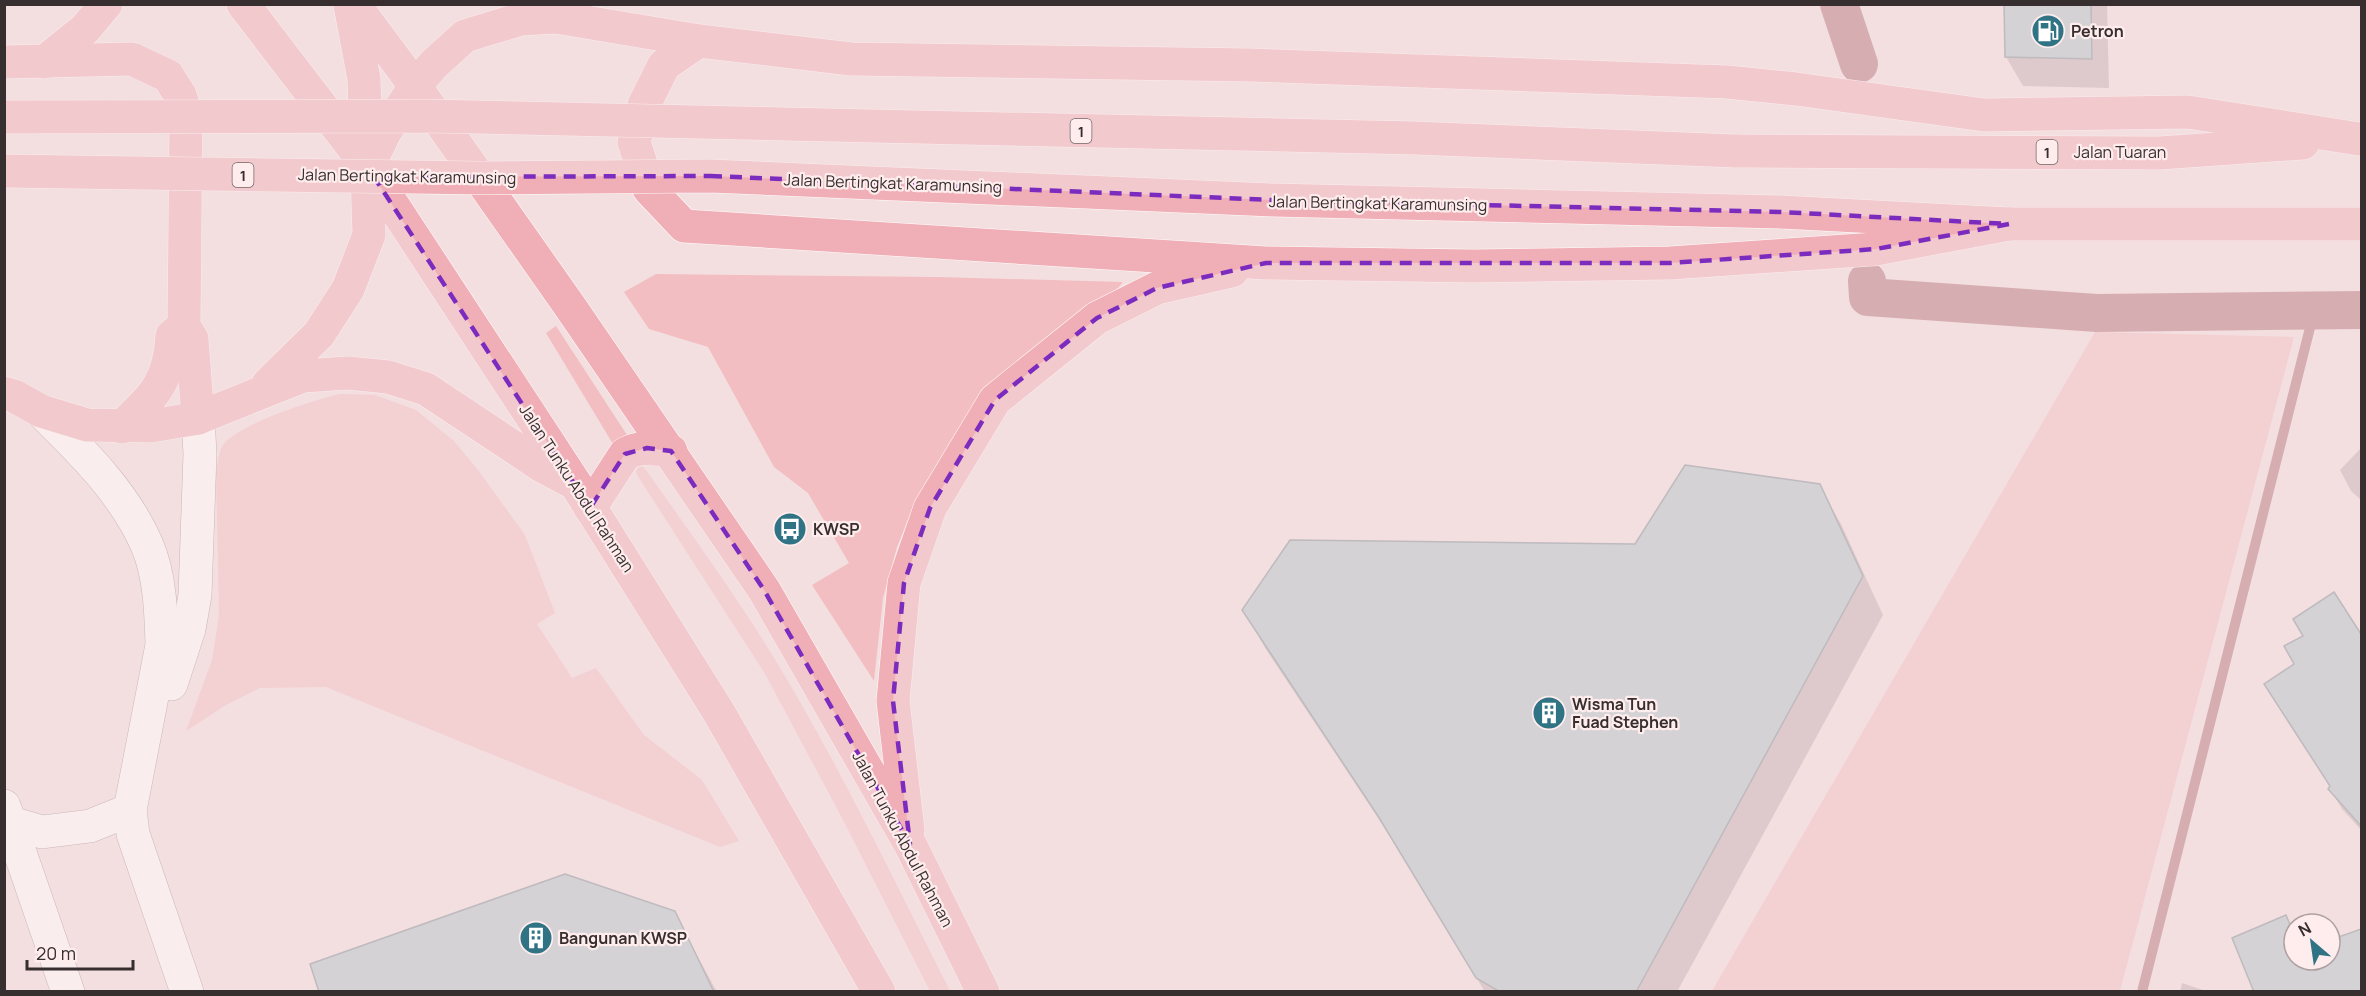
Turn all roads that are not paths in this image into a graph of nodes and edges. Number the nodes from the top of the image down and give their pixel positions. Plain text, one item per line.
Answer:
1 (106, 4) edge
2 (243, 4) edge
3 (352, 4) edge
4 (543, 11) edge
5 (699, 41) junction
6 (4, 62) edge
7 (44, 62) junction
8 (415, 86) junction
9 (4, 117) edge
10 (2360, 139) edge
11 (368, 166) junction
12 (4, 171) edge
13 (2009, 224) junction
14 (2361, 224) edge
15 (1266, 263) junction
16 (184, 326) junction
17 (261, 391) junction
18 (4, 393) edge
19 (41, 411) junction
20 (198, 418) junction
21 (122, 427) junction
22 (671, 451) junction
23 (582, 496) junction
24 (132, 801) junction
25 (8, 814) edge
26 (910, 844) junction
27 (68, 992) edge
28 (187, 992) edge
29 (879, 992) edge
30 (983, 992) edge

1 - 7 main road
2 - 11 main road, Jalan Tunku Abdul Rahman
3 - 8 main road, Jalan Tunku Abdul Rahman
3 - 11 main road
4 - 5 main road
4 - 8 main road
5 - 10 main road
5 - 15 main road
6 - 7 main road
7 - 16 main road
8 - 11 main road
8 - 22 main road, Jalan Tunku Abdul Rahman
9 - 10 main road, Jalan Tuaran / 1, bridge
11 - 17 main road
11 - 23 main road, Jalan Tunku Abdul Rahman
12 - 13 main road, Jalan Bertingkat Karamunsing / 1, bridge
13 - 14 main road, 1
13 - 15 main road
15 - 26 main road
16 - 20 main road
16 - 21 main road
17 - 20 main road
17 - 23 main road
18 - 19 main road
19 - 21 main road
19 - 24 street
20 - 21 main road
20 - 24 street
22 - 23 main road
22 - 26 main road, Jalan Tunku Abdul Rahman
23 - 29 main road, Jalan Tunku Abdul Rahman
24 - 25 street
24 - 28 street
25 - 27 street
26 - 30 main road, Jalan Tunku Abdul Rahman

